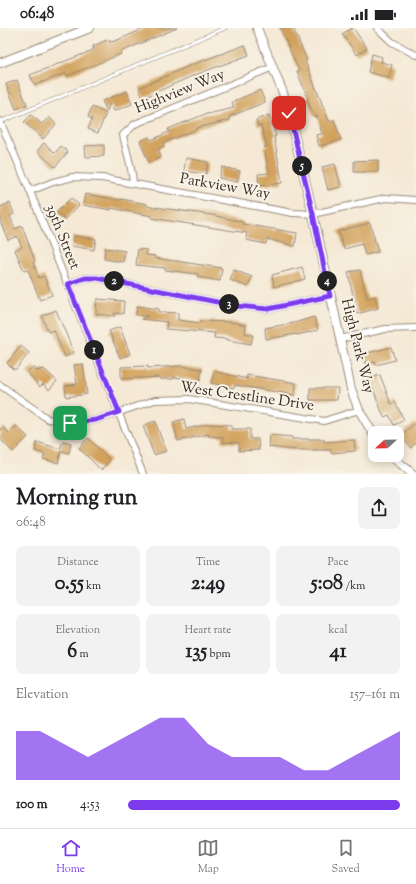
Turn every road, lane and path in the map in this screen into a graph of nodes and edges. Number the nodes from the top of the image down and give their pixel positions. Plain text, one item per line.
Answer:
1 (90, 28) edge
2 (225, 28) edge
3 (257, 28) edge
4 (377, 28) edge
5 (416, 55) edge
6 (0, 63) edge
7 (273, 67) junction
8 (0, 122) edge
9 (133, 183) junction
10 (30, 191) junction
11 (416, 200) edge
12 (313, 214) junction
13 (68, 284) junction
14 (330, 296) junction
15 (416, 328) edge
16 (340, 339) junction
17 (0, 385) edge
18 (359, 410) junction
19 (119, 412) junction
20 (368, 426) edge
21 (398, 462) edge
22 (144, 474) edge
23 (413, 474) edge

1 - 6 street
2 - 8 lane
3 - 7 street, High Park Way
4 - 5 street
7 - 9 street, Highview Way
7 - 12 street, High Park Way
8 - 10 street, 39th Street
9 - 10 street, Parkview Way
9 - 12 street, Parkview Way
10 - 13 street, 39th Street
11 - 12 street, Parkview Way
12 - 14 street, High Park Way
13 - 14 street
13 - 19 street, 39th Street
14 - 16 street, High Park Way
15 - 16 street
16 - 18 street, High Park Way
17 - 19 street, West Crestline Drive
18 - 19 street, West Crestline Drive
18 - 20 street, High Park Way
19 - 22 street, 39th Street
21 - 23 street

